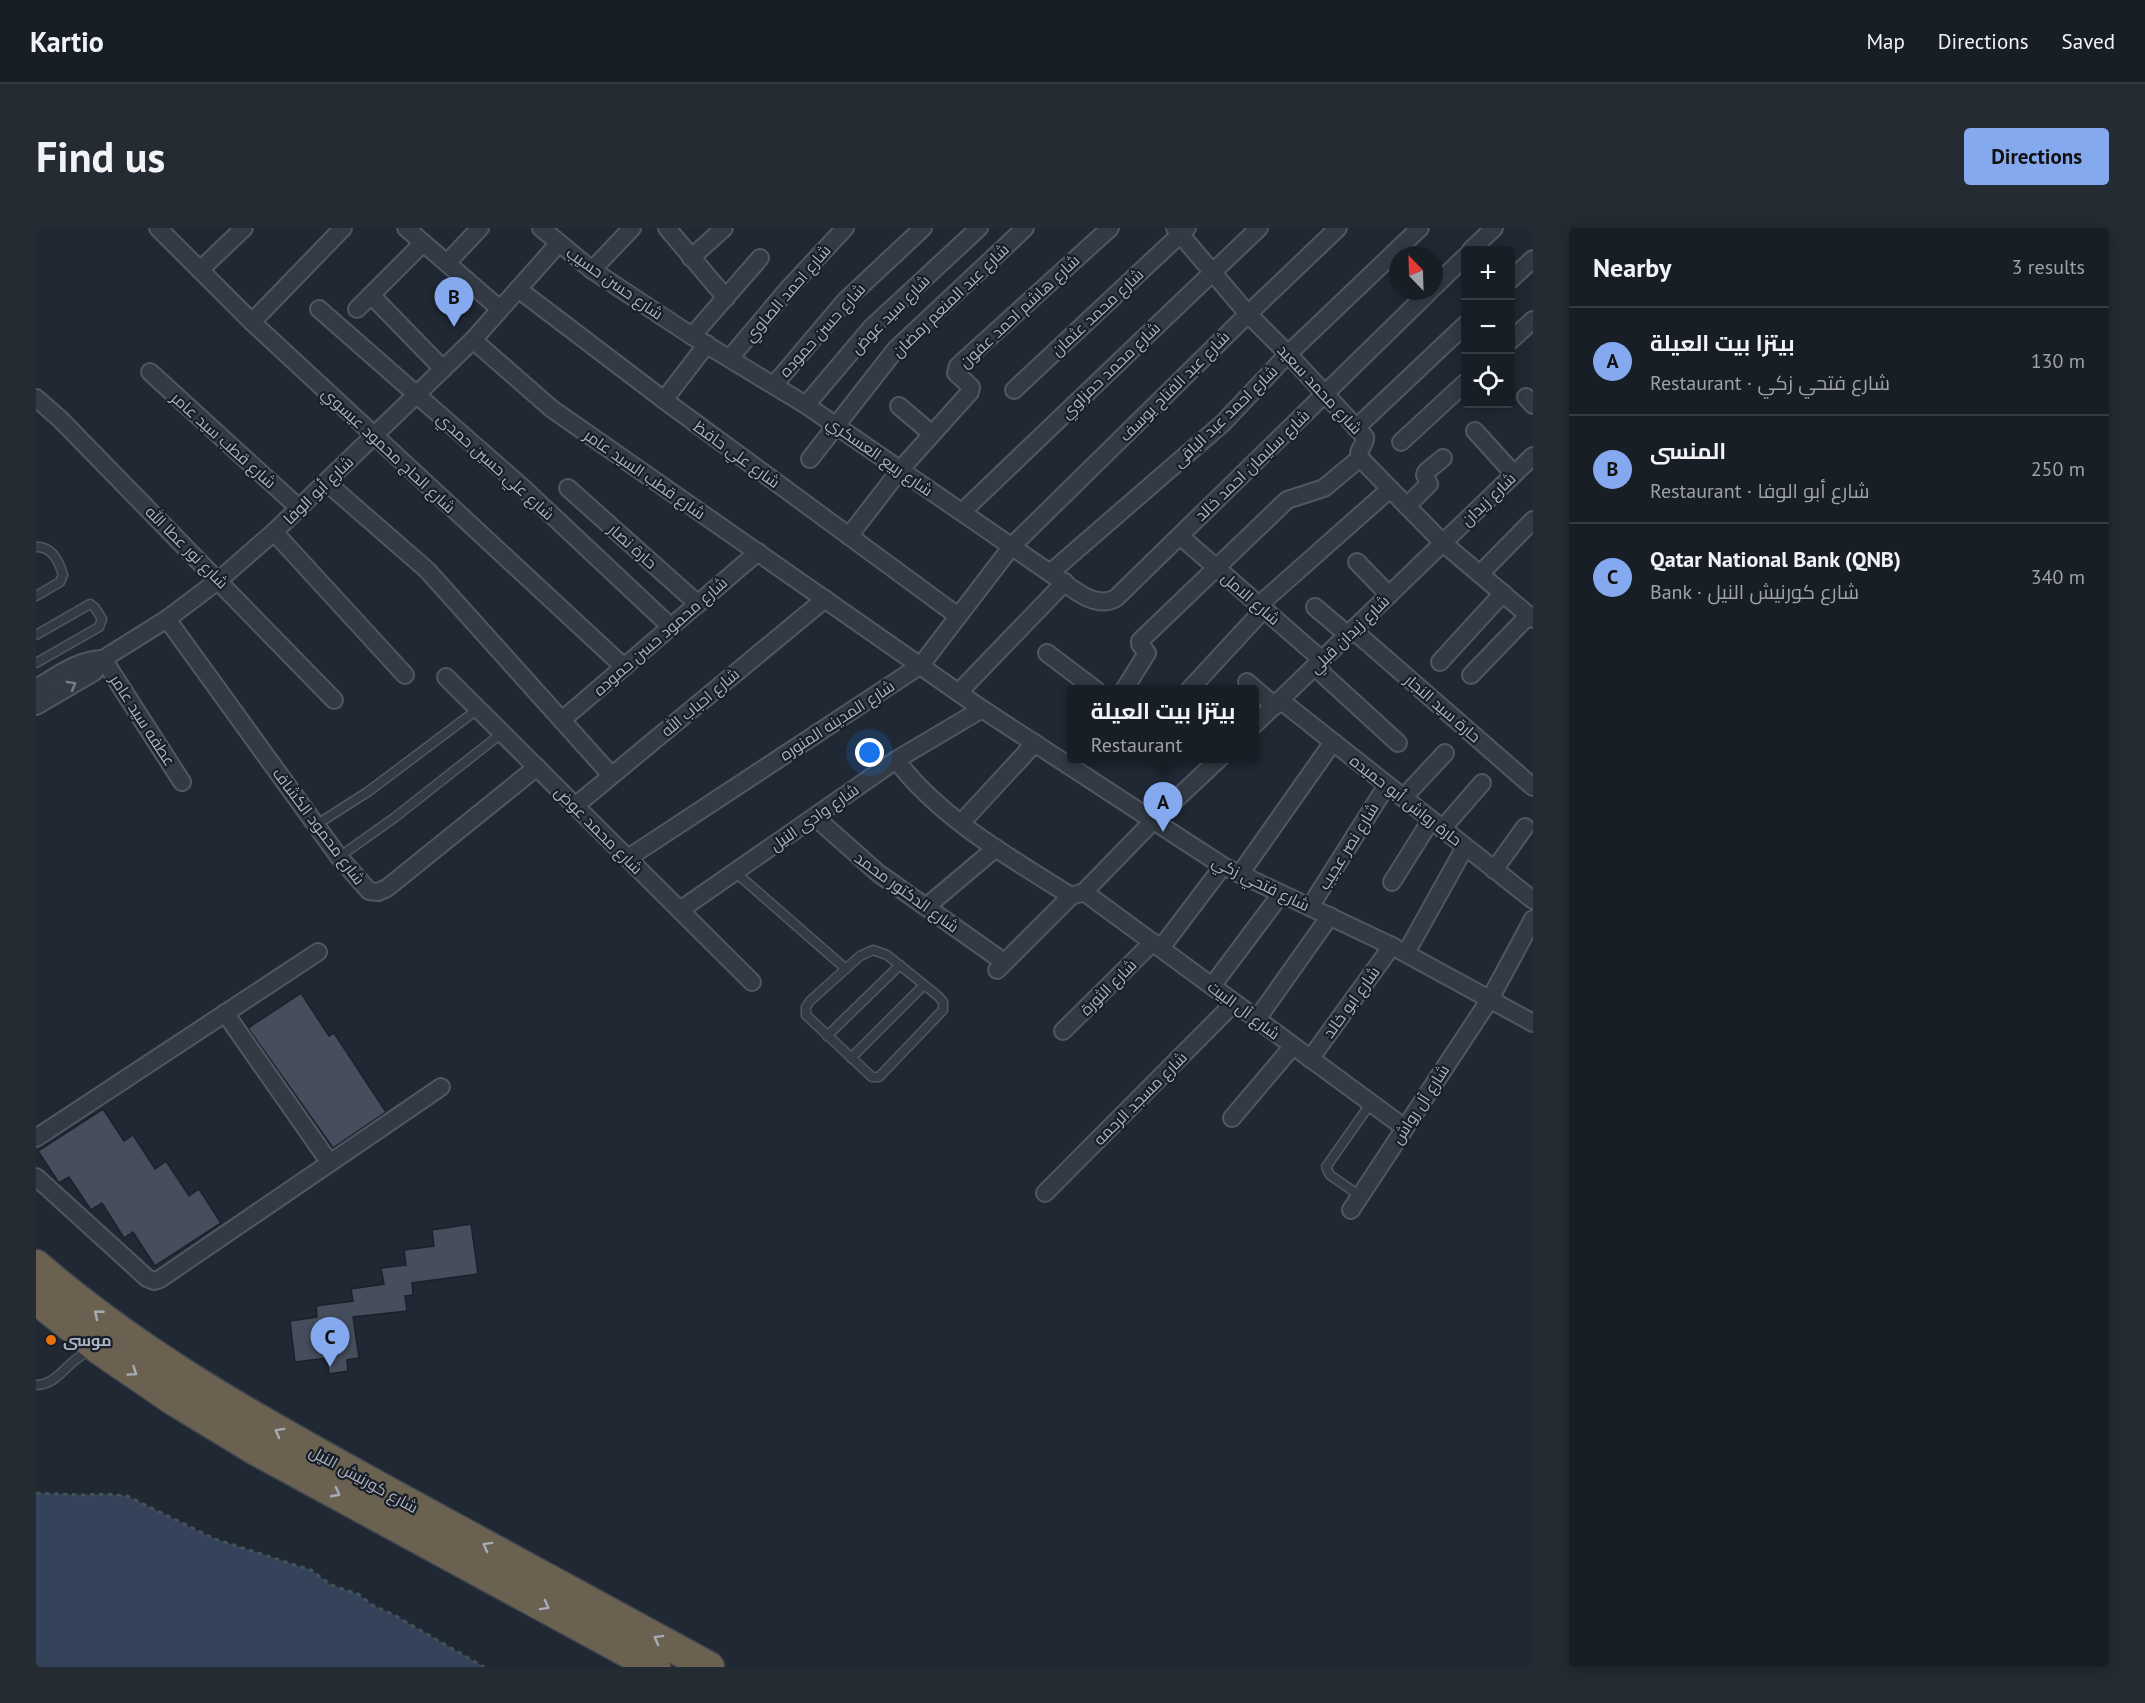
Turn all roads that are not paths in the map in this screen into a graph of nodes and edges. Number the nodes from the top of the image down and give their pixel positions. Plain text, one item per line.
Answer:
1 (158, 228) edge
2 (343, 228) edge
3 (406, 228) edge
4 (480, 228) edge
5 (632, 228) edge
6 (667, 228) edge
7 (724, 228) edge
8 (845, 228) edge
9 (923, 228) edge
10 (979, 228) edge
11 (1025, 228) edge
12 (1110, 228) edge
13 (1259, 228) edge
14 (1338, 228) edge
15 (1420, 228) edge
16 (1494, 228) edge
17 (544, 229) edge
18 (1180, 230) edge
19 (235, 231) edge
20 (423, 243) junction
21 (558, 243) junction
22 (1475, 246) edge
23 (691, 258) junction
24 (760, 258) dead end
25 (1533, 259) edge
26 (1461, 261) edge
27 (447, 263) junction
28 (200, 270) junction
29 (592, 270) junction
30 (1212, 271) junction
31 (1515, 275) edge
32 (1443, 278) edge
33 (518, 289) junction
34 (371, 295) junction
35 (726, 297) junction
36 (1421, 300) edge
37 (319, 309) dead end
38 (357, 309) dead end
39 (500, 309) junction
40 (1248, 314) junction
41 (1533, 320) edge
42 (252, 322) junction
43 (1461, 329) edge
44 (1515, 336) edge
45 (473, 340) junction
46 (699, 340) junction
47 (1288, 354) junction
48 (730, 358) junction
49 (443, 369) junction
50 (150, 372) dead end
51 (774, 385) junction
52 (1461, 387) edge
53 (1014, 390) dead end
54 (1325, 394) junction
55 (416, 395) junction
56 (36, 398) edge
57 (664, 400) junction
58 (806, 405) junction
59 (899, 406) dead end
60 (836, 426) junction
61 (1356, 428) junction
62 (1475, 431) dead end
63 (932, 434) junction
64 (374, 436) junction
65 (1401, 442) dead end
66 (1533, 456) edge
67 (1360, 458) junction
68 (1443, 458) dead end
69 (810, 459) dead end
70 (900, 470) junction
71 (1514, 474) junction
72 (326, 482) junction
73 (568, 488) dead end
74 (1390, 489) junction
75 (1407, 506) junction
76 (299, 508) junction
77 (962, 512) junction
78 (1533, 520) edge
79 (274, 532) junction
80 (849, 536) junction
81 (1180, 536) junction
82 (1443, 543) junction
83 (1012, 546) junction
84 (36, 547) edge
85 (758, 552) junction
86 (1357, 562) dead end
87 (1217, 568) junction
88 (1050, 573) junction
89 (1480, 574) junction
90 (219, 580) junction
91 (1065, 582) junction
92 (1503, 593) junction
93 (1389, 595) junction
94 (36, 596) edge
95 (825, 598) junction
96 (698, 604) junction
97 (1261, 607) junction
98 (1315, 607) dead end
99 (958, 616) junction
100 (1531, 617) edge
101 (167, 619) junction
102 (671, 627) junction
103 (1350, 633) junction
104 (36, 635) edge
105 (1047, 653) dead end
106 (103, 659) junction
107 (1440, 662) dead end
108 (36, 663) edge
109 (1318, 664) junction
110 (921, 665) junction
111 (624, 667) junction
112 (405, 675) dead end
113 (1471, 675) dead end
114 (446, 677) dead end
115 (1247, 682) dead end
116 (1089, 685) edge
117 (1127, 685) edge
118 (1193, 685) edge
119 (1251, 685) edge
120 (36, 688) edge
121 (1259, 690) edge
122 (959, 692) junction
123 (334, 700) dead end
124 (1278, 703) junction
125 (36, 706) edge
126 (478, 709) junction
127 (982, 709) junction
128 (562, 720) junction
129 (1259, 720) edge
130 (502, 733) junction
131 (1333, 742) junction
132 (1398, 743) dead end
133 (1035, 744) junction
134 (1445, 753) dead end
135 (1067, 759) edge
136 (896, 760) junction
137 (1076, 763) edge
138 (1216, 763) edge
139 (537, 768) junction
140 (611, 776) junction
141 (182, 782) dead end
142 (1482, 783) dead end
143 (1387, 785) junction
144 (1533, 787) edge
145 (1403, 798) junction
146 (575, 806) junction
147 (815, 817) junction
148 (1153, 821) junction
149 (961, 823) junction
150 (1436, 824) junction
151 (316, 825) junction
152 (1525, 827) dead end
153 (1465, 847) junction
154 (996, 848) junction
155 (339, 857) junction
156 (628, 858) junction
157 (1223, 867) junction
158 (1494, 870) junction
159 (735, 872) junction
160 (1239, 874) junction
161 (1392, 882) dead end
162 (1077, 894) junction
163 (1281, 894) junction
164 (1533, 900) edge
165 (926, 907) junction
166 (1310, 907) junction
167 (680, 910) junction
168 (1330, 916) junction
169 (1533, 920) edge
170 (1157, 945) junction
171 (1399, 949) junction
172 (318, 952) dead end
173 (900, 965) junction
174 (846, 969) junction
175 (752, 982) dead end
176 (924, 985) junction
177 (1212, 986) junction
178 (1490, 999) junction
179 (1234, 1003) junction
180 (225, 1013) junction
181 (1257, 1019) junction
182 (1533, 1023) edge
183 (1063, 1031) dead end
184 (827, 1036) junction
185 (1293, 1046) junction
186 (851, 1058) junction
187 (1310, 1059) junction
188 (441, 1087) dead end
189 (1371, 1103) junction
190 (1232, 1118) dead end
191 (1405, 1128) junction
192 (36, 1138) edge
193 (330, 1163) junction
194 (36, 1177) edge
195 (1045, 1192) dead end
196 (1355, 1203) joint
197 (36, 1265) edge
198 (36, 1299) edge
199 (99, 1349) junction
200 (36, 1385) edge
201 (655, 1667) edge
202 (709, 1667) edge

1 - 28 street, شارع الحاج محمود عيسوي
2 - 42 street
3 - 20 street
4 - 27 street
5 - 29 street
6 - 23 street
7 - 23 street
8 - 48 street, شارع احمد الصاوي
9 - 51 street, شارع حسن حموده
10 - 58 street, شارع سيد عوض
11 - 60 street, شارع عبد المنعم رمضان
12 - 63 street, شارع هاشم احمد عفون
13 - 30 street, شارع محمد حمزاوي
14 - 40 street, شارع عبد الفتاح يوسف
15 - 47 street, شارع احمد عبد الباقى
16 - 22 street
17 - 21 street, شارع حسن حسيب
18 - 30 street, شارع محمد سعيد
18 - 53 street, شارع محمد عثمان
19 - 28 street
20 - 27 street
20 - 34 street
21 - 29 street, شارع حسن حسيب
21 - 33 street, شارع أبو الوفا
23 - 35 street
24 - 35 street
25 - 31 street
26 - 32 street
27 - 39 street
28 - 42 street, شارع الحاج محمود عيسوي
29 - 46 street, شارع حسن حسيب
30 - 40 street, شارع محمد سعيد
30 - 77 street, شارع محمد حمزاوي
33 - 39 street, شارع أبو الوفا
33 - 57 street, شارع علي حافظ
34 - 38 street
34 - 49 street
35 - 46 street
36 - 54 street, شارع سليمان احمد خالد
37 - 55 street, شارع علي حسين حمدي
39 - 45 street, شارع أبو الوفا
40 - 47 street, شارع محمد سعيد
40 - 83 street, شارع عبد الفتاح يوسف
41 - 44 street
42 - 64 street, شارع الحاج محمود عيسوي
43 - 61 street
45 - 49 street, شارع أبو الوفا
45 - 85 street, شارع قطب السيد عامر
46 - 48 street, شارع ربيع العسكري
46 - 57 street
47 - 54 street, شارع محمد سعيد
47 - 88 street, شارع احمد عبد الباقى
48 - 51 street, شارع ربيع العسكري
49 - 55 street, شارع أبو الوفا
50 - 76 street, شارع قطب سيد عامر
51 - 58 street, شارع ربيع العسكري
52 - 65 street
54 - 61 street, شارع محمد سعيد
54 - 81 street, شارع سليمان احمد خالد
55 - 64 street, شارع أبو الوفا
55 - 102 street, شارع علي حسين حمدي
56 - 90 street, شارع نور عطا الله
57 - 80 street, شارع علي حافظ
58 - 60 street, شارع ربيع العسكري
59 - 63 street
60 - 69 street, شارع عبد المنعم رمضان
60 - 70 street, شارع ربيع العسكري
61 - 67 street, شارع محمد سعيد
62 - 71 street
63 - 70 street, شارع هاشم احمد عفون
64 - 72 street, شارع أبو الوفا
64 - 111 street, شارع الحاج محمود عيسوي
66 - 71 street, شارع زيدان
67 - 74 street, شارع محمد سعيد
67 - 87 street
68 - 75 street
70 - 77 street, شارع ربيع العسكري
70 - 80 street, شارع هاشم احمد عفون
71 - 82 street, شارع زيدان
72 - 76 street, شارع أبو الوفا
72 - 128 street
73 - 96 street, حارة نصار
74 - 75 street, شارع محمد سعيد
74 - 97 street
75 - 82 street, شارع محمد سعيد
76 - 79 street, شارع أبو الوفا
77 - 83 street, شارع ربيع العسكري
78 - 89 street
79 - 90 street, شارع أبو الوفا
79 - 112 street
80 - 99 street, شارع علي حافظ
81 - 87 street, شارع الامل
81 - 91 street, شارع سليمان احمد خالد
82 - 89 street, شارع محمد سعيد
82 - 93 street, شارع زيدان قبلي
83 - 88 street, شارع ربيع العسكري
83 - 99 street, شارع المدينه المنوره
84 - 94 lane
85 - 95 street, شارع قطب السيد عامر
85 - 96 street, شارع محمود حسن حموده
86 - 93 street
87 - 97 street, شارع الامل
87 - 117 street
88 - 91 street, شارع ربيع العسكري
89 - 92 street, شارع محمد سعيد
90 - 101 street, شارع أبو الوفا
90 - 123 street, شارع نور عطا الله
91 - 122 street
92 - 100 street, شارع محمد سعيد
92 - 107 street
93 - 103 street, شارع زيدان قبلي
95 - 110 street, شارع فتحي زكي
95 - 140 street, شارع احباب الله
96 - 102 street, شارع محمود حسن حموده
97 - 109 street, شارع الامل
97 - 118 street
98 - 103 street, حارة سيد النجار
99 - 110 street, شارع المدينه المنوره
100 - 113 street
101 - 106 street, شارع أبو الوفا
101 - 151 street, شارع محمود الكشاف
102 - 111 street, شارع محمود حسن حموده
103 - 109 street, شارع زيدان قبلي
103 - 144 street, حارة سيد النجار
104 - 108 lane
105 - 116 street
106 - 120 street, شارع أبو الوفا
125 -> 106 street, شارع أبو الوفا
106 - 141 street, عطفه سيد عامر
109 - 124 street, شارع زيدان قبلي
109 - 132 street, شارع الامل
110 - 122 street, شارع فتحي زكي
110 - 156 street, شارع المدينه المنوره
111 - 128 street, شارع محمود حسن حموده
114 - 126 street, شارع محمد عوض
115 - 119 street, حارة رواش أبو حميده
121 - 124 street, حارة رواش أبو حميده
122 - 127 street, شارع فتحي زكي
124 - 129 street, شارع زيدان قبلي
124 - 131 street, حارة رواش أبو حميده
126 - 130 street, شارع محمد عوض
126 - 151 lane
127 - 133 street, شارع فتحي زكي
127 - 136 street, شارع وادى النيل
128 - 140 street
130 - 139 street, شارع محمد عوض
130 - 155 lane
131 - 143 street, حارة رواش أبو حميده
131 - 160 street
133 - 135 street, شارع فتحي زكي
133 - 149 street
134 - 145 street
136 - 147 street, شارع وادى النيل
136 - 149 street, شارع آل البيت
137 - 148 street, شارع فتحي زكي
138 - 148 street
139 - 146 street, شارع محمد عوض
139 - 155 street, شارع محمود الكشاف
140 - 146 street, شارع احباب الله
142 - 150 street
143 - 145 street, حارة رواش أبو حميده
143 - 166 street, شارع نصر عجيب
145 - 150 street, حارة رواش أبو حميده
146 - 156 street, شارع محمد عوض
147 - 159 street, شارع وادى النيل
147 - 165 street, شارع الدكتور محمد
148 - 157 street, شارع فتحي زكي
148 - 162 street
149 - 154 street, شارع آل البيت
150 - 153 street, حارة رواش أبو حميده
150 - 161 street
151 - 155 street, شارع محمود الكشاف
152 - 158 street
153 - 158 street, حارة رواش أبو حميده
153 - 171 street, شارع ابو خالد
154 - 162 street, شارع آل البيت
154 - 165 street
156 - 167 street, شارع محمد عوض
157 - 160 street, شارع فتحي زكي
157 - 170 street, شارع الثورة
158 - 164 street, حارة رواش أبو حميده
159 - 167 street, شارع وادى النيل
159 - 174 lane
160 - 163 street, شارع فتحي زكي
162 - 165 street, شارع الدكتور محمد
162 - 170 street, شارع آل البيت
163 - 166 street, شارع فتحي زكي
163 - 177 street
166 - 168 street, شارع فتحي زكي
167 - 175 street, شارع محمد عوض
168 - 171 street, شارع فتحي زكي
168 - 181 street
169 - 178 street
170 - 177 street, شارع آل البيت
170 - 183 street, شارع الثورة
171 - 178 street, شارع فتحي زكي
171 - 187 street, شارع ابو خالد
172 - 180 street
173 - 174 lane
173 - 176 lane
173 - 184 lane
174 - 184 lane
176 - 186 lane
176 - 186 lane
177 - 179 street, شارع آل البيت
178 - 182 street, شارع فتحي زكي
178 - 191 street, شارع آل رواش
179 - 181 street, شارع آل البيت
179 - 195 street, شارع مسجد الرحمه
180 - 192 street
180 - 193 street
181 - 185 street, شارع آل البيت
184 - 186 lane
185 - 187 street, شارع آل البيت
185 - 190 street
187 - 189 street, شارع آل البيت
188 - 193 street
189 - 191 street, شارع آل البيت
189 - 196 lane
191 - 196 street, شارع آل رواش
193 - 194 street
202 -> 197 highway, شارع كورنيش النيل
198 - 199 highway, شارع كورنيش النيل
199 - 200 lane
199 -> 201 highway, شارع كورنيش النيل

